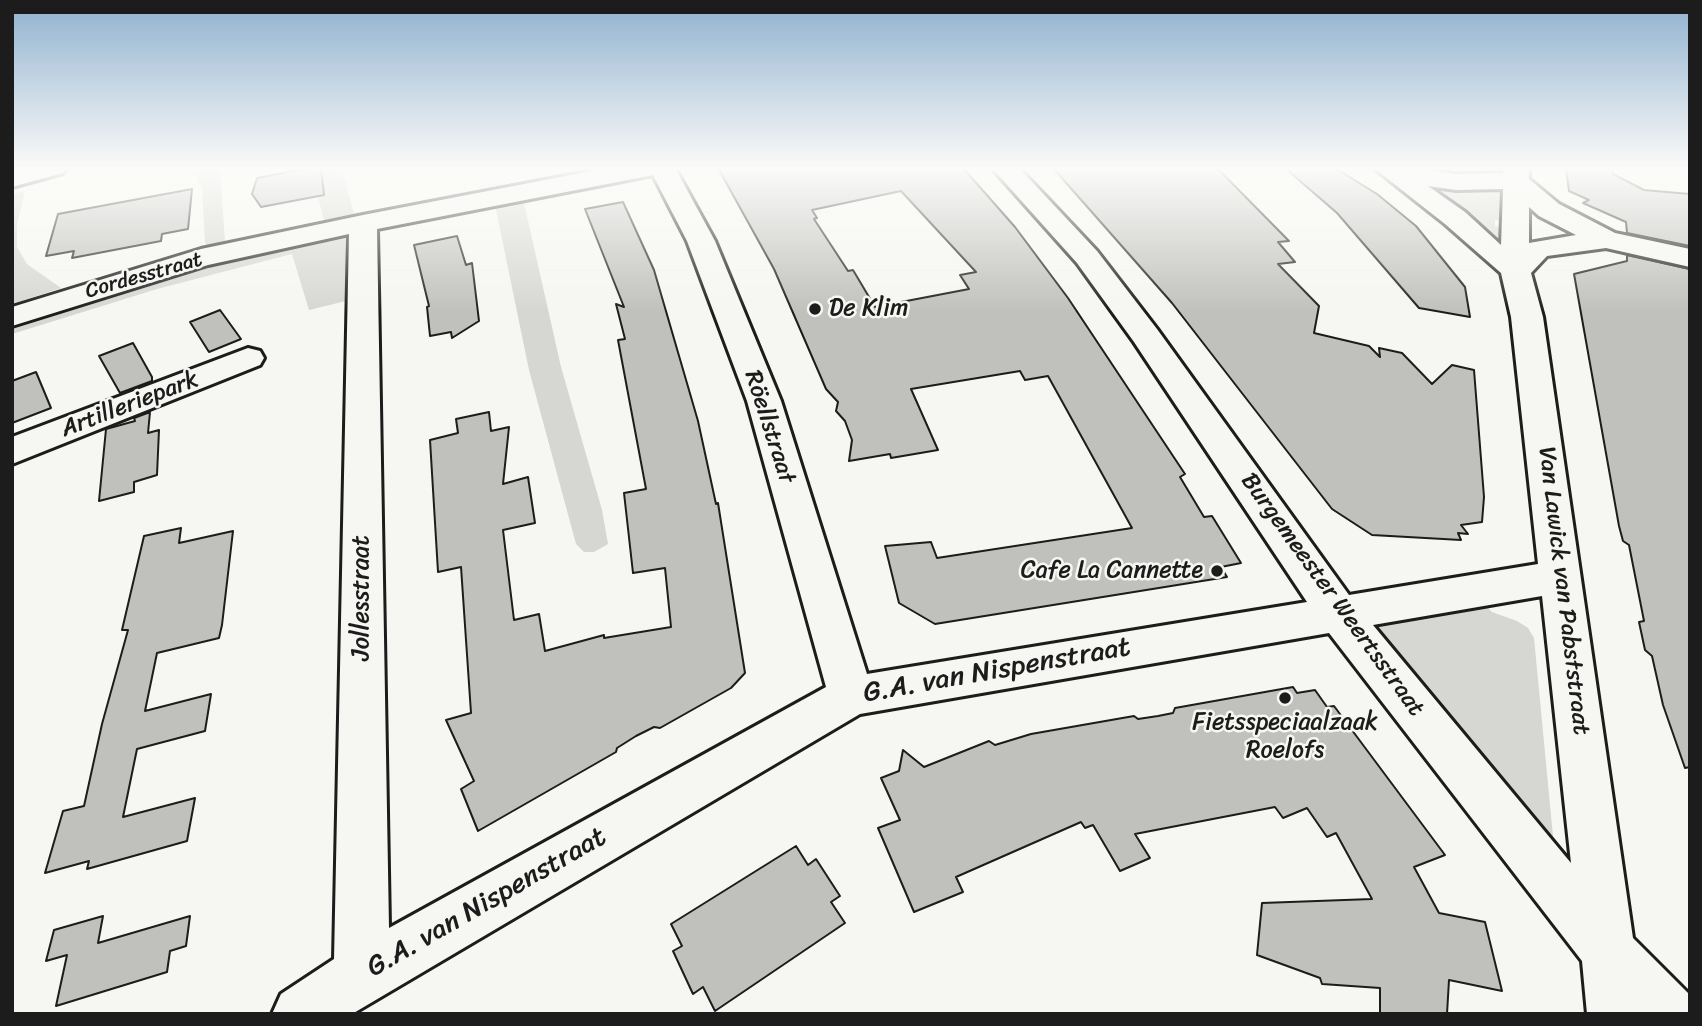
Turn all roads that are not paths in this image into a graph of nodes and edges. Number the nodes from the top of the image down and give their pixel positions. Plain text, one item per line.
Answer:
1 (400, 216) edge
2 (688, 216) edge
3 (1049, 216) edge
4 (1448, 216) edge
5 (1516, 216) edge
6 (1560, 216) edge
7 (363, 223) junction
8 (1606, 240) junction
9 (1690, 258) edge
10 (1515, 269) junction
11 (12, 317) edge
12 (248, 358) dead end
13 (12, 451) edge
14 (1562, 576) junction
15 (1338, 613) junction
16 (851, 696) junction
17 (1609, 952) junction
18 (362, 974) junction
19 (301, 1014) edge
20 (1616, 1014) edge
21 (1670, 1014) edge

1 - 7 street, Cordesstraat
2 - 16 street, Röellstraat
3 - 15 street, Burgemeester Weertsstraat
4 - 10 street
5 - 10 street, Van Lawick van Pabststraat
6 - 8 street
7 - 11 street, Cordesstraat
7 - 18 street, Jollesstraat
8 - 9 street
8 - 10 street
10 - 14 street, Van Lawick van Pabststraat
12 - 13 street, Artilleriepark
14 - 15 street, G.A. van Nispenstraat
14 - 17 street, Van Lawick van Pabststraat
15 - 16 street, G.A. van Nispenstraat
15 - 17 street, Burgemeester Weertsstraat
16 - 18 street, G.A. van Nispenstraat
17 - 20 street, Van Lawick van Pabststraat
17 - 21 street, Burgemeester Weertsstraat
18 - 19 street, G.A. van Nispenstraat

